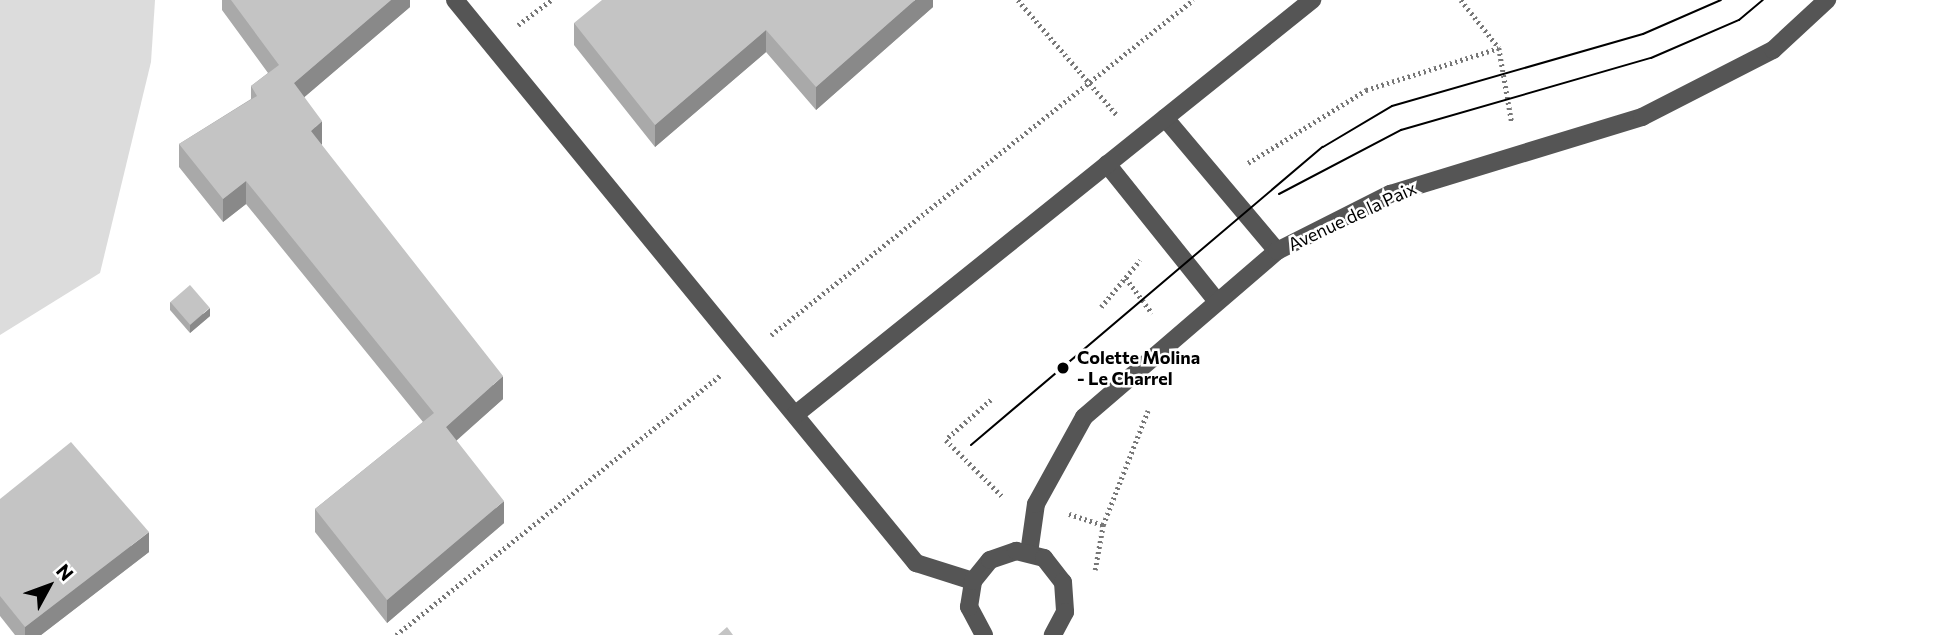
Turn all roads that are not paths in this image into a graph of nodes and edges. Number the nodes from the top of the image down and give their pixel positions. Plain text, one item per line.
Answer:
1 (455, 0) edge
2 (1312, 0) edge
3 (1827, 0) edge
4 (1165, 118) junction
5 (1107, 164) junction
6 (1277, 251) junction
7 (1216, 300) junction
8 (796, 414) junction
9 (1029, 553) junction
10 (973, 581) junction
11 (984, 635) edge
12 (1053, 635) edge

1 - 8 street
2 - 4 street
3 - 6 street, Avenue de la Paix
4 - 5 street
4 - 6 street
5 - 7 street
5 - 8 street
6 - 7 street, Avenue de la Paix
7 - 9 street, Avenue de la Paix
8 - 10 street
9 - 10 street
9 - 12 street
10 - 11 street

